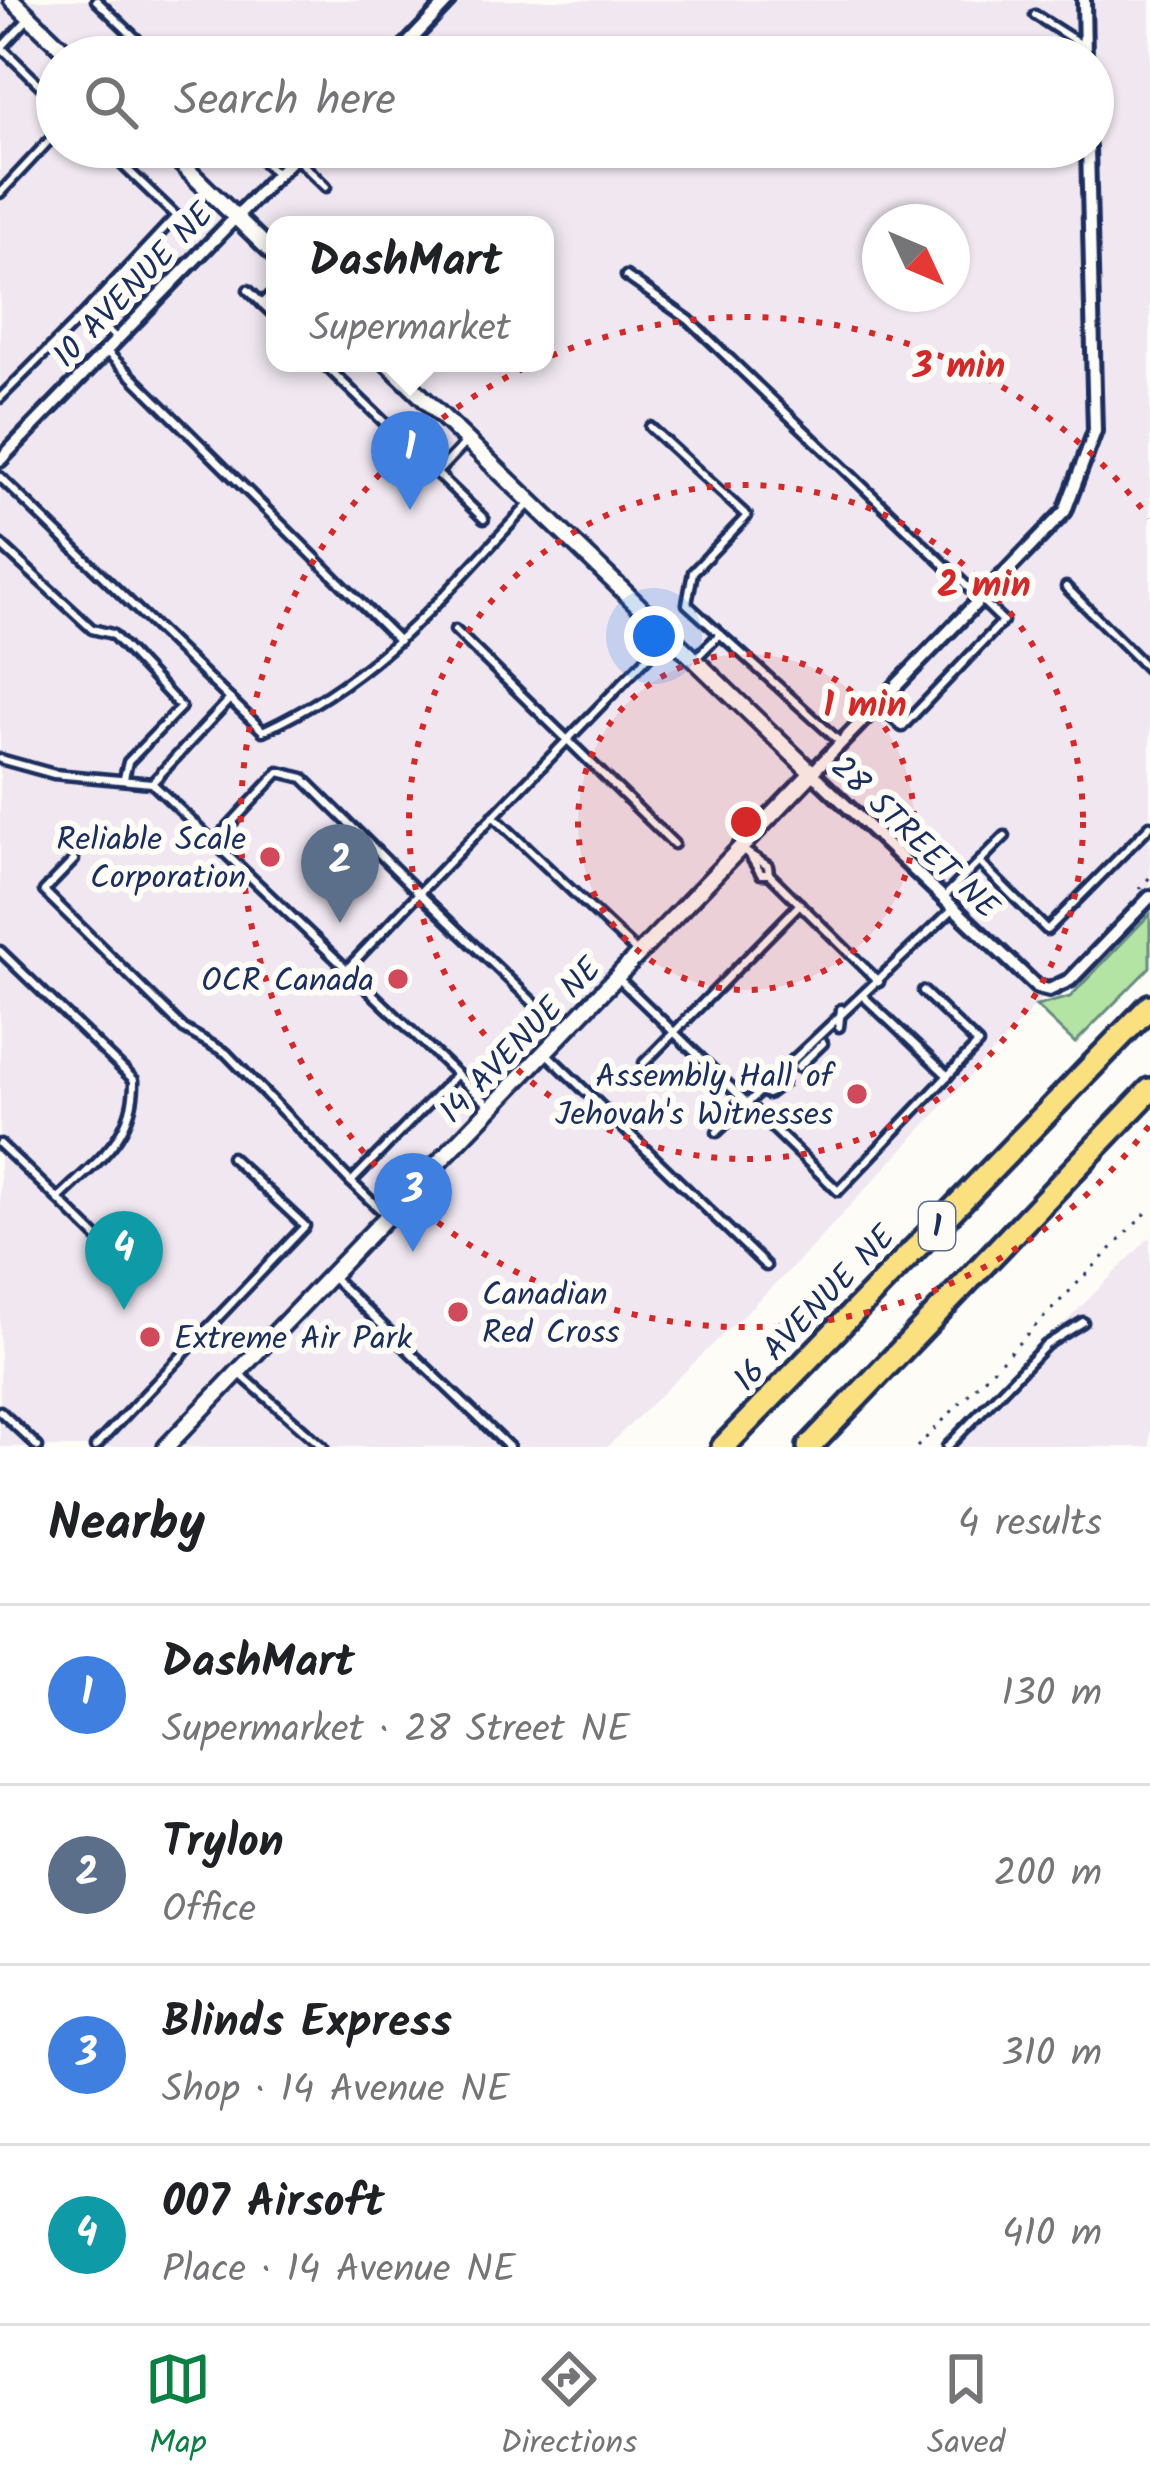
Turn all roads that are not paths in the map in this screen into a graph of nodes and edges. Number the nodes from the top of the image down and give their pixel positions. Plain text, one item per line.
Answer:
1 (12, 0) edge
2 (96, 0) edge
3 (1084, 0) edge
4 (447, 1) edge
5 (1035, 15) dead end
6 (30, 17) junction
7 (49, 36) edge
8 (133, 36) edge
9 (414, 36) edge
10 (1063, 36) edge
11 (1085, 36) edge
12 (0, 47) edge
13 (36, 82) edge
14 (36, 154) edge
15 (126, 168) edge
16 (186, 168) edge
17 (271, 168) edge
18 (283, 168) edge
19 (311, 168) edge
20 (1089, 168) edge
21 (277, 174) junction
22 (326, 187) dead end
23 (0, 193) edge
24 (235, 216) junction
25 (266, 246) edge
26 (626, 276) dead end
27 (248, 290) dead end
28 (266, 300) edge
29 (262, 304) junction
30 (266, 308) edge
31 (87, 311) junction
32 (116, 337) junction
33 (104, 350) junction
34 (332, 372) edge
35 (396, 372) edge
36 (0, 398) edge
37 (650, 427) dead end
38 (467, 440) junction
39 (0, 460) edge
40 (436, 473) junction
41 (0, 477) edge
42 (531, 502) junction
43 (484, 519) dead end
44 (0, 544) edge
45 (1066, 587) dead end
46 (980, 600) junction
47 (455, 630) dead end
48 (720, 634) junction
49 (669, 635) junction
50 (399, 641) junction
51 (694, 660) junction
52 (1150, 671) edge
53 (230, 699) junction
54 (878, 705) junction
55 (567, 740) junction
56 (841, 743) junction
57 (0, 759) edge
58 (812, 773) junction
59 (124, 778) junction
60 (152, 783) junction
61 (493, 816) junction
62 (1150, 826) edge
63 (1005, 836) dead end
64 (213, 843) junction
65 (674, 844) dead end
66 (745, 852) junction
67 (74, 860) dead end
68 (979, 862) junction
69 (419, 893) junction
70 (1150, 897) edge
71 (942, 899) junction
72 (800, 904) junction
73 (953, 909) junction
74 (0, 950) edge
75 (639, 954) junction
76 (346, 969) junction
77 (616, 977) junction
78 (879, 982) junction
79 (923, 991) dead end
80 (862, 996) junction
81 (1150, 1006) edge
82 (538, 1007) dead end
83 (841, 1010) junction
84 (839, 1028) dead end
85 (674, 1032) junction
86 (824, 1043) dead end
87 (545, 1052) junction
88 (644, 1063) dead end
89 (798, 1067) dead end
90 (457, 1074) junction
91 (948, 1076) junction
92 (783, 1083) dead end
93 (758, 1090) junction
94 (1150, 1090) edge
95 (747, 1101) junction
96 (492, 1107) junction
97 (717, 1132) dead end
98 (0, 1144) edge
99 (231, 1157) dead end
100 (351, 1182) junction
101 (58, 1199) junction
102 (387, 1216) junction
103 (116, 1256) dead end
104 (766, 1266) dead end
105 (330, 1275) junction
106 (1083, 1322) dead end
107 (237, 1372) junction
108 (0, 1411) edge
109 (38, 1447) edge
110 (95, 1447) edge
111 (166, 1447) edge
112 (323, 1447) edge
113 (509, 1447) edge
114 (723, 1447) edge
115 (809, 1447) edge
116 (947, 1447) edge

1 - 6 street
2 - 8 lane
3 - 11 street
4 - 9 street
5 - 10 lane
6 - 7 street
6 - 12 lane
12 - 13 lane
14 - 23 lane
15 - 31 lane
16 - 24 street
17 - 21 lane
18 - 21 street, 10 AVENUE NE
19 - 22 lane
20 - 46 street
21 - 24 street, 10 AVENUE NE
24 - 25 street
24 - 32 street, 10 AVENUE NE
26 - 46 lane
27 - 29 lane
28 - 29 lane
29 - 30 lane
31 - 32 lane
31 - 36 lane
32 - 33 street, 10 AVENUE NE
33 - 39 street, 10 AVENUE NE
33 - 50 lane
34 - 40 lane
35 - 38 street, 28 STREET NE
37 - 48 lane
38 - 40 lane
38 - 42 street, 28 STREET NE
40 - 43 lane
41 - 53 lane
42 - 49 street, 28 STREET NE
42 - 50 lane
44 - 59 lane
45 - 52 lane
46 - 54 street
46 - 54 lane
47 - 55 lane
48 - 51 lane
48 - 56 lane
49 - 51 street, 28 STREET NE
49 - 55 lane
50 - 53 lane
51 - 58 street, 28 STREET NE
53 - 60 lane
54 - 56 street
55 - 61 lane
55 - 65 lane
56 - 58 street
57 - 59 lane
58 - 66 street, 14 AVENUE NE
58 - 71 street, 28 STREET NE
59 - 60 lane
60 - 64 lane
61 - 69 lane
61 - 75 lane
62 - 68 lane
63 - 68 lane
64 - 69 lane
64 - 76 lane
66 - 72 lane
66 - 75 street, 14 AVENUE NE
67 - 100 lane
68 - 71 lane
69 - 76 lane
69 - 82 lane
70 - 73 street, 28 STREET NE
71 - 73 street, 28 STREET NE
72 - 78 lane
72 - 85 lane
73 - 78 lane
74 - 101 lane
75 - 77 street, 14 AVENUE NE
76 - 90 lane
77 - 85 lane
77 - 87 street, 14 AVENUE NE
78 - 80 lane
79 - 91 lane
80 - 83 lane
80 - 91 lane
81 - 114 highway, 16 AVENUE NE / 1
83 - 84 lane
83 - 93 lane
85 - 88 lane
85 - 95 lane
86 - 89 lane
87 - 96 street, 14 AVENUE NE
87 - 104 lane
90 - 96 lane
90 - 100 lane
91 - 95 lane
92 - 93 lane
93 - 95 lane
94 - 115 highway, 1
95 - 97 lane
96 - 102 street, 14 AVENUE NE
98 - 101 lane
99 - 110 lane
100 - 102 lane
101 - 103 lane
102 - 105 street, 14 AVENUE NE
105 - 107 street, 14 AVENUE NE
105 - 113 lane
106 - 116 lane
107 - 111 street, 14 AVENUE NE
107 - 112 lane
108 - 109 lane

